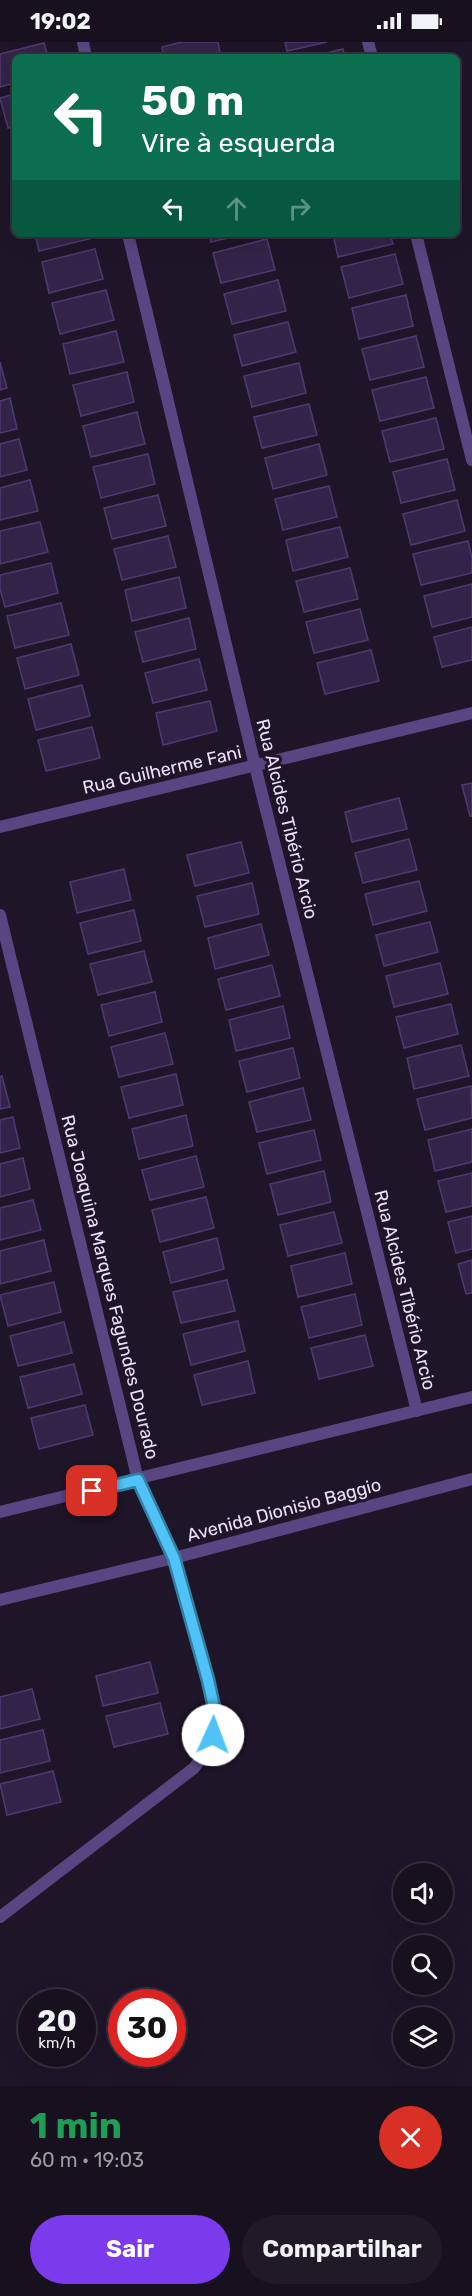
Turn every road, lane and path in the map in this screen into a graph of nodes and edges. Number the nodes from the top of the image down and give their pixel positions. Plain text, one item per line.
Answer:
1 (129, 237) edge
2 (417, 237) edge
3 (472, 460) edge
4 (472, 713) edge
5 (255, 766) junction
6 (0, 827) edge
7 (0, 915) edge
8 (472, 1397) edge
9 (417, 1411) junction
10 (472, 1479) edge
11 (138, 1480) junction
12 (0, 1512) edge
13 (174, 1558) junction
14 (0, 1600) edge
15 (0, 1917) edge

1 - 5 street, Rua Alcides Tibério Arcio
2 - 3 street
4 - 5 street, Rua Guilherme Fani
5 - 6 street, Rua Guilherme Fani
5 - 9 street, Rua Alcides Tibério Arcio
7 - 11 street, Rua Joaquina Marques Fagundes Dourado
8 - 9 street
9 - 11 street
10 - 13 street, Avenida Dionisio Baggio
11 - 12 street
11 - 13 street, Rua Joaquina Marques Fagundes Dourado
13 - 14 street, Avenida Dionisio Baggio
13 - 15 street, Rua Joaquina Marques Fagundes Dourado

